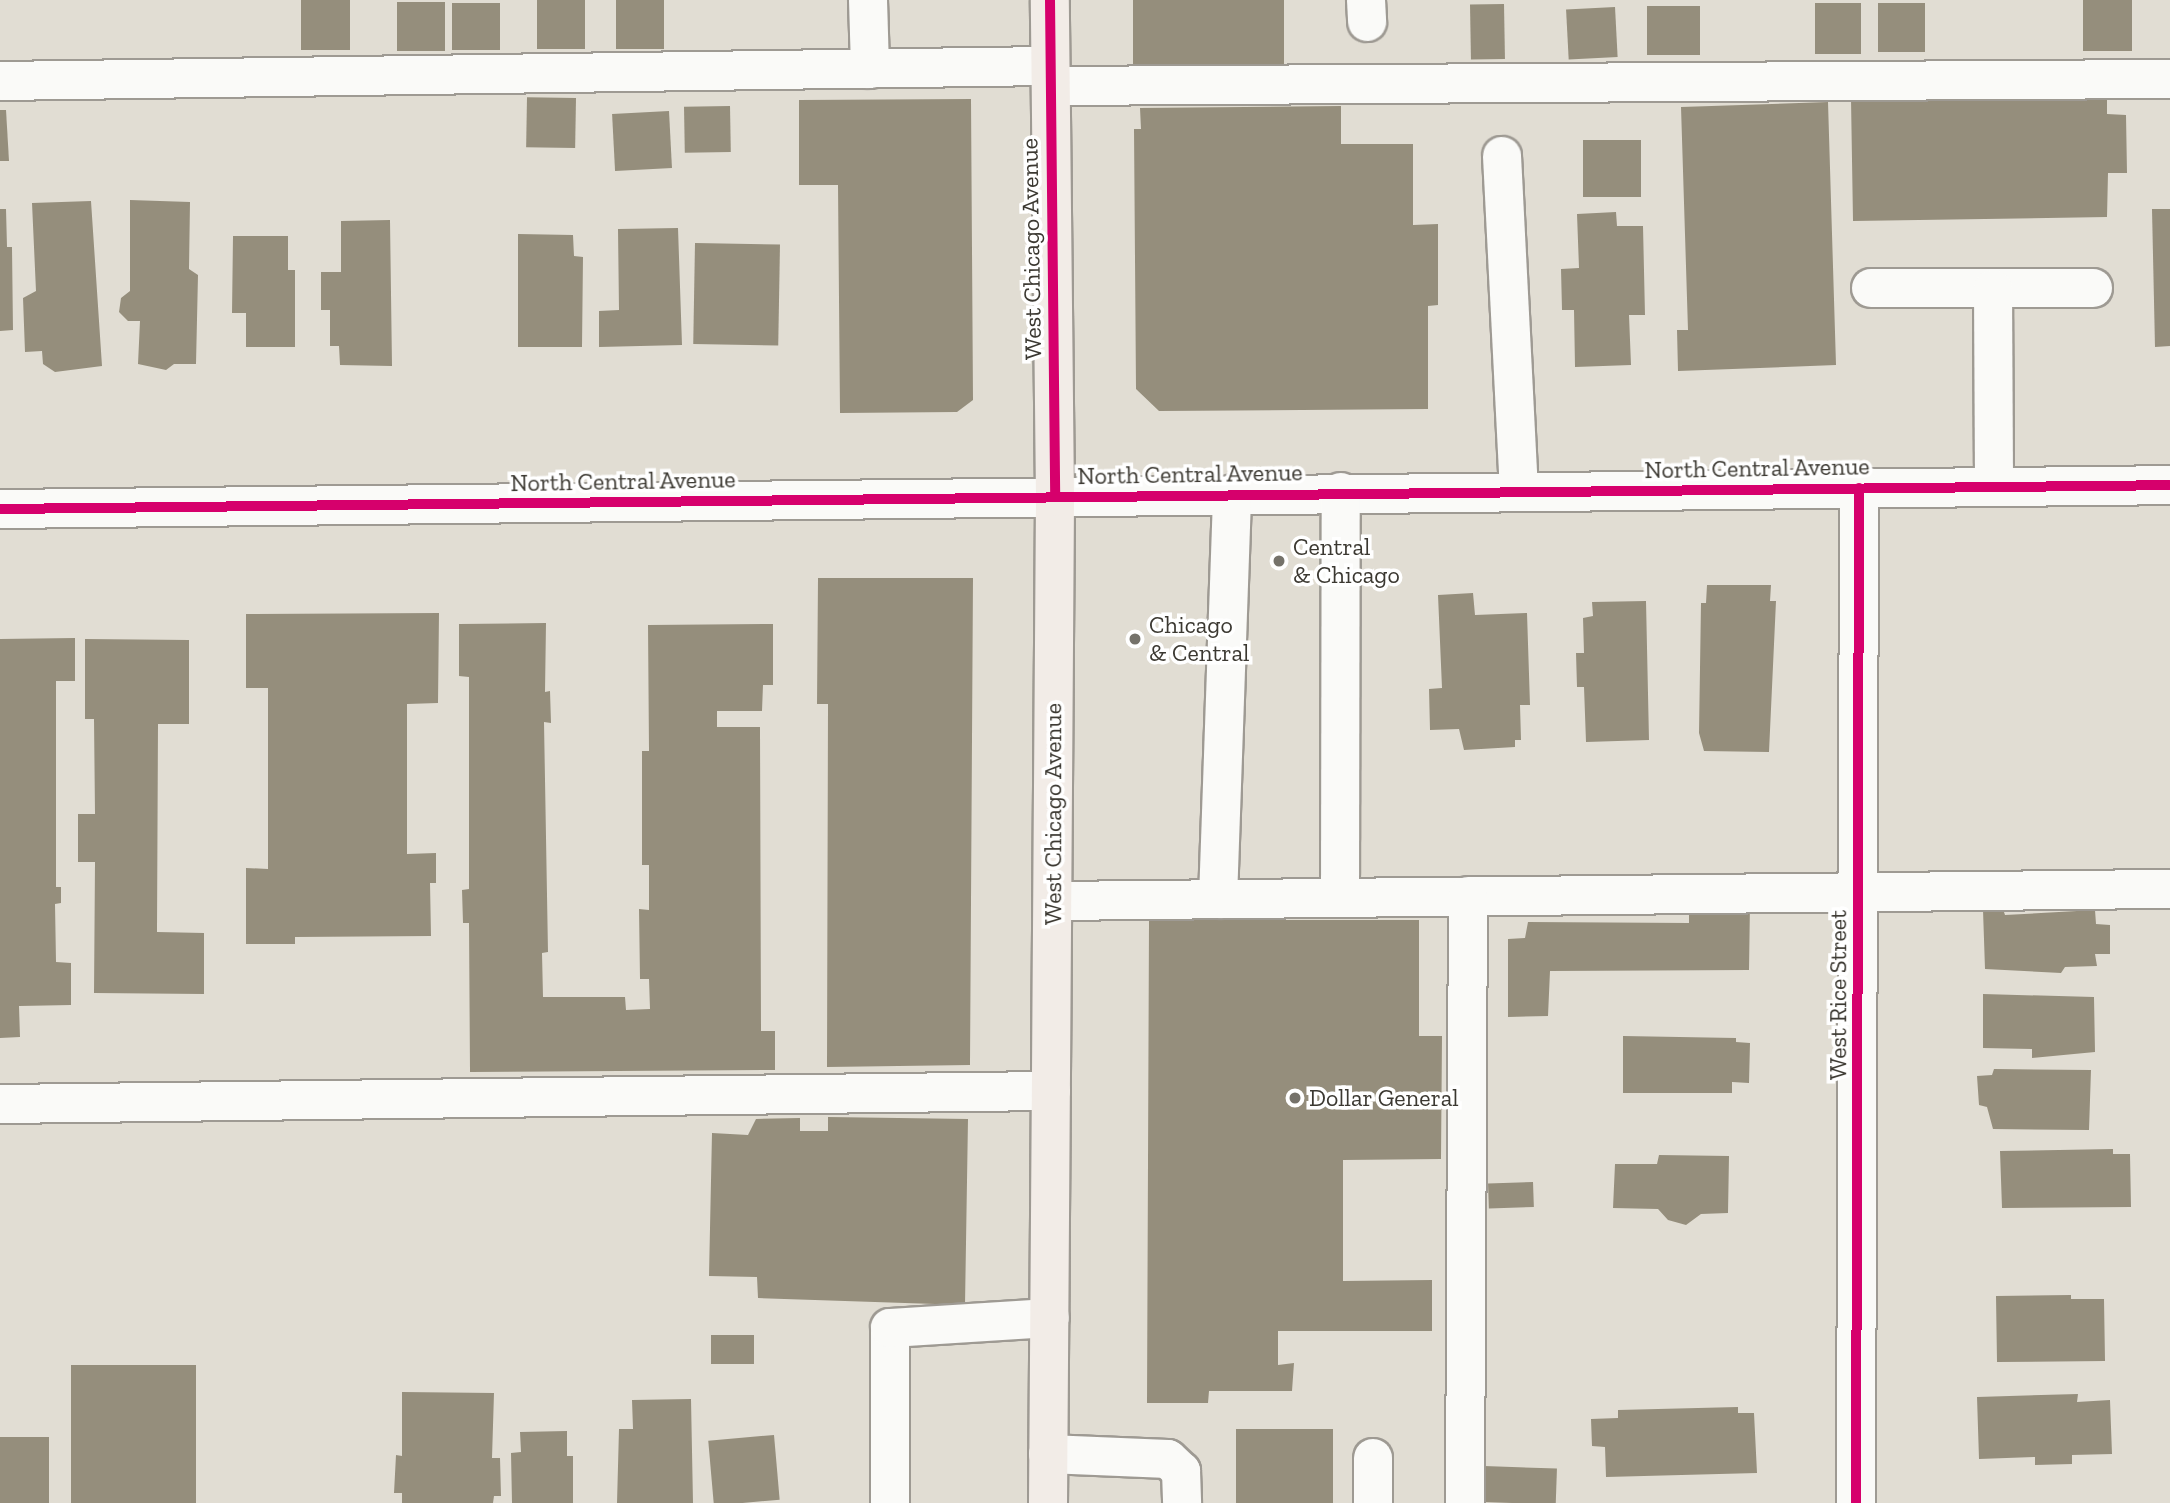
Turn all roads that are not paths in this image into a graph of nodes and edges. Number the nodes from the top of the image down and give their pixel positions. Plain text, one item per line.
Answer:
1 (868, 0) edge
2 (1051, 0) edge
3 (870, 69) junction
4 (1051, 76) junction
5 (2170, 79) edge
6 (0, 81) edge
7 (1502, 156) dead end
8 (1871, 288) dead end
9 (2093, 288) dead end
10 (1993, 289) junction
11 (2170, 485) edge
12 (1994, 487) junction
13 (1860, 488) junction
14 (1519, 491) junction
15 (1341, 492) junction
16 (1232, 494) junction
17 (1055, 497) junction
18 (0, 509) edge
19 (2170, 889) edge
20 (1860, 892) junction
21 (1468, 896) junction
22 (1340, 898) junction
23 (1218, 899) junction
24 (1053, 901) junction
25 (1051, 1091) junction
26 (0, 1104) edge
27 (1050, 1318) junction
28 (1048, 1454) junction
29 (1373, 1458) dead end
30 (890, 1503) edge
31 (1048, 1503) edge
32 (1182, 1503) edge
33 (1373, 1503) edge
34 (1465, 1503) edge
35 (1856, 1503) edge

1 - 3 street
2 - 4 main road, West Chicago Avenue
3 - 4 street
3 - 6 street
4 - 5 street
4 - 17 main road, West Chicago Avenue
7 - 14 street
8 - 10 street
9 - 10 street
10 - 12 street
11 - 12 street, North Central Avenue
12 - 13 street, North Central Avenue
13 - 14 street, North Central Avenue
13 - 20 street, West Rice Street
14 - 15 street, North Central Avenue
15 - 16 street, North Central Avenue
15 - 22 street
16 - 17 street, North Central Avenue
16 - 23 street
17 - 18 street, North Central Avenue
17 - 24 main road, West Chicago Avenue
19 - 20 street
20 - 21 street
20 - 35 street, West Rice Street
21 - 22 street
21 - 34 street
22 - 23 street
23 - 24 street
24 - 25 main road, West Chicago Avenue
25 - 26 street
25 - 27 main road, West Chicago Avenue
27 - 28 main road, West Chicago Avenue
27 - 30 street
28 - 31 main road, West Chicago Avenue
28 - 32 street
29 - 33 street

